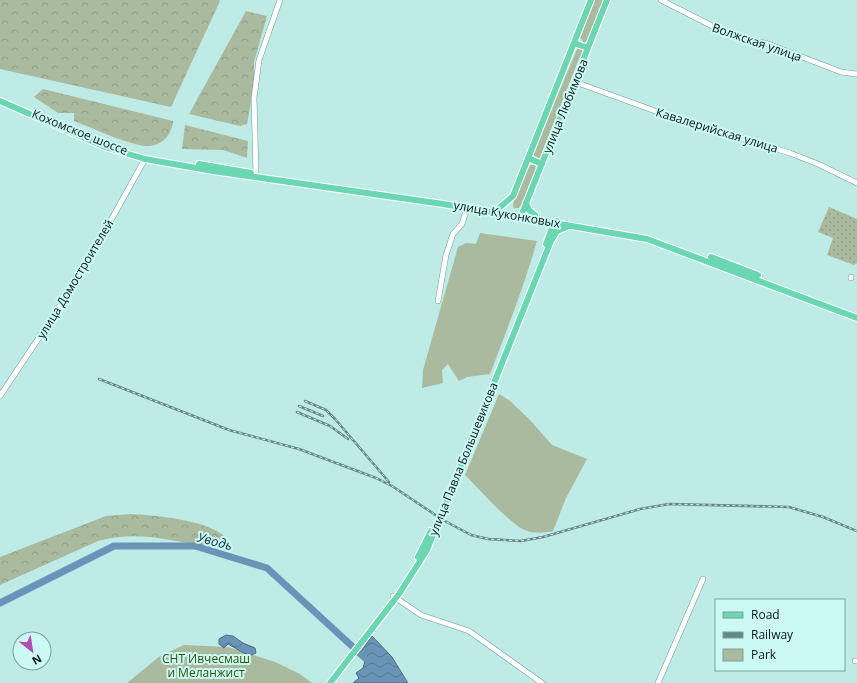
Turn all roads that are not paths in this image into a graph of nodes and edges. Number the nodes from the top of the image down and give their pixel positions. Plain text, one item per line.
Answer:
1 (280, 0) edge
2 (591, 0) edge
3 (607, 0) edge
4 (661, 0) edge
5 (574, 43) junction
6 (588, 48) junction
7 (857, 74) edge
8 (575, 82) junction
9 (0, 100) edge
10 (145, 157) junction
11 (528, 158) junction
12 (542, 164) junction
13 (256, 175) junction
14 (857, 183) edge
15 (526, 202) junction
16 (467, 208) junction
17 (498, 209) junction
18 (521, 215) junction
19 (540, 217) junction
20 (558, 221) junction
21 (571, 225) junction
22 (549, 239) junction
23 (438, 301) dead end
24 (857, 314) edge
25 (857, 318) edge
26 (0, 396) edge
27 (703, 579) dead end
28 (394, 597) junction
29 (347, 659) junction
30 (326, 683) edge
31 (330, 683) edge
32 (542, 683) edge
33 (658, 683) edge

1 - 13 street
2 - 5 main road, улица Любимова
3 - 6 main road, улица Любимова
4 - 7 street, Волжская улица
5 - 6 main road, улица Любимова
5 - 11 main road, улица Любимова
6 - 8 main road, улица Любимова
8 - 12 main road, улица Любимова
8 - 14 street, Кавалерийская улица
9 - 10 main road, Кохомское шоссе
10 - 13 main road, улица Куконковых
10 - 26 street, улица Домостроителей
11 - 12 main road, улица Любимова
11 - 17 main road, улица Любимова
12 - 15 main road, улица Любимова
13 - 16 main road, улица Куконковых
13 - 17 main road, улица Куконковых
15 - 18 main road, улица Любимова
15 - 19 main road
16 - 18 main road, улица Куконковых
16 - 23 street
17 - 18 main road, улица Куконковых
18 - 19 main road, улица Куконковых
19 - 20 main road, улица Куконковых
19 - 22 main road
20 - 21 main road, улица Куконковых
20 - 22 main road
20 - 24 main road, улица Куконковых
21 - 22 main road, улица Павла Большевикова
21 - 25 main road, улица Куконковых
22 - 28 main road, улица Павла Большевикова
27 - 33 street
28 - 29 main road, улица Павла Большевикова
28 - 32 street
29 - 30 main road
29 - 31 main road

